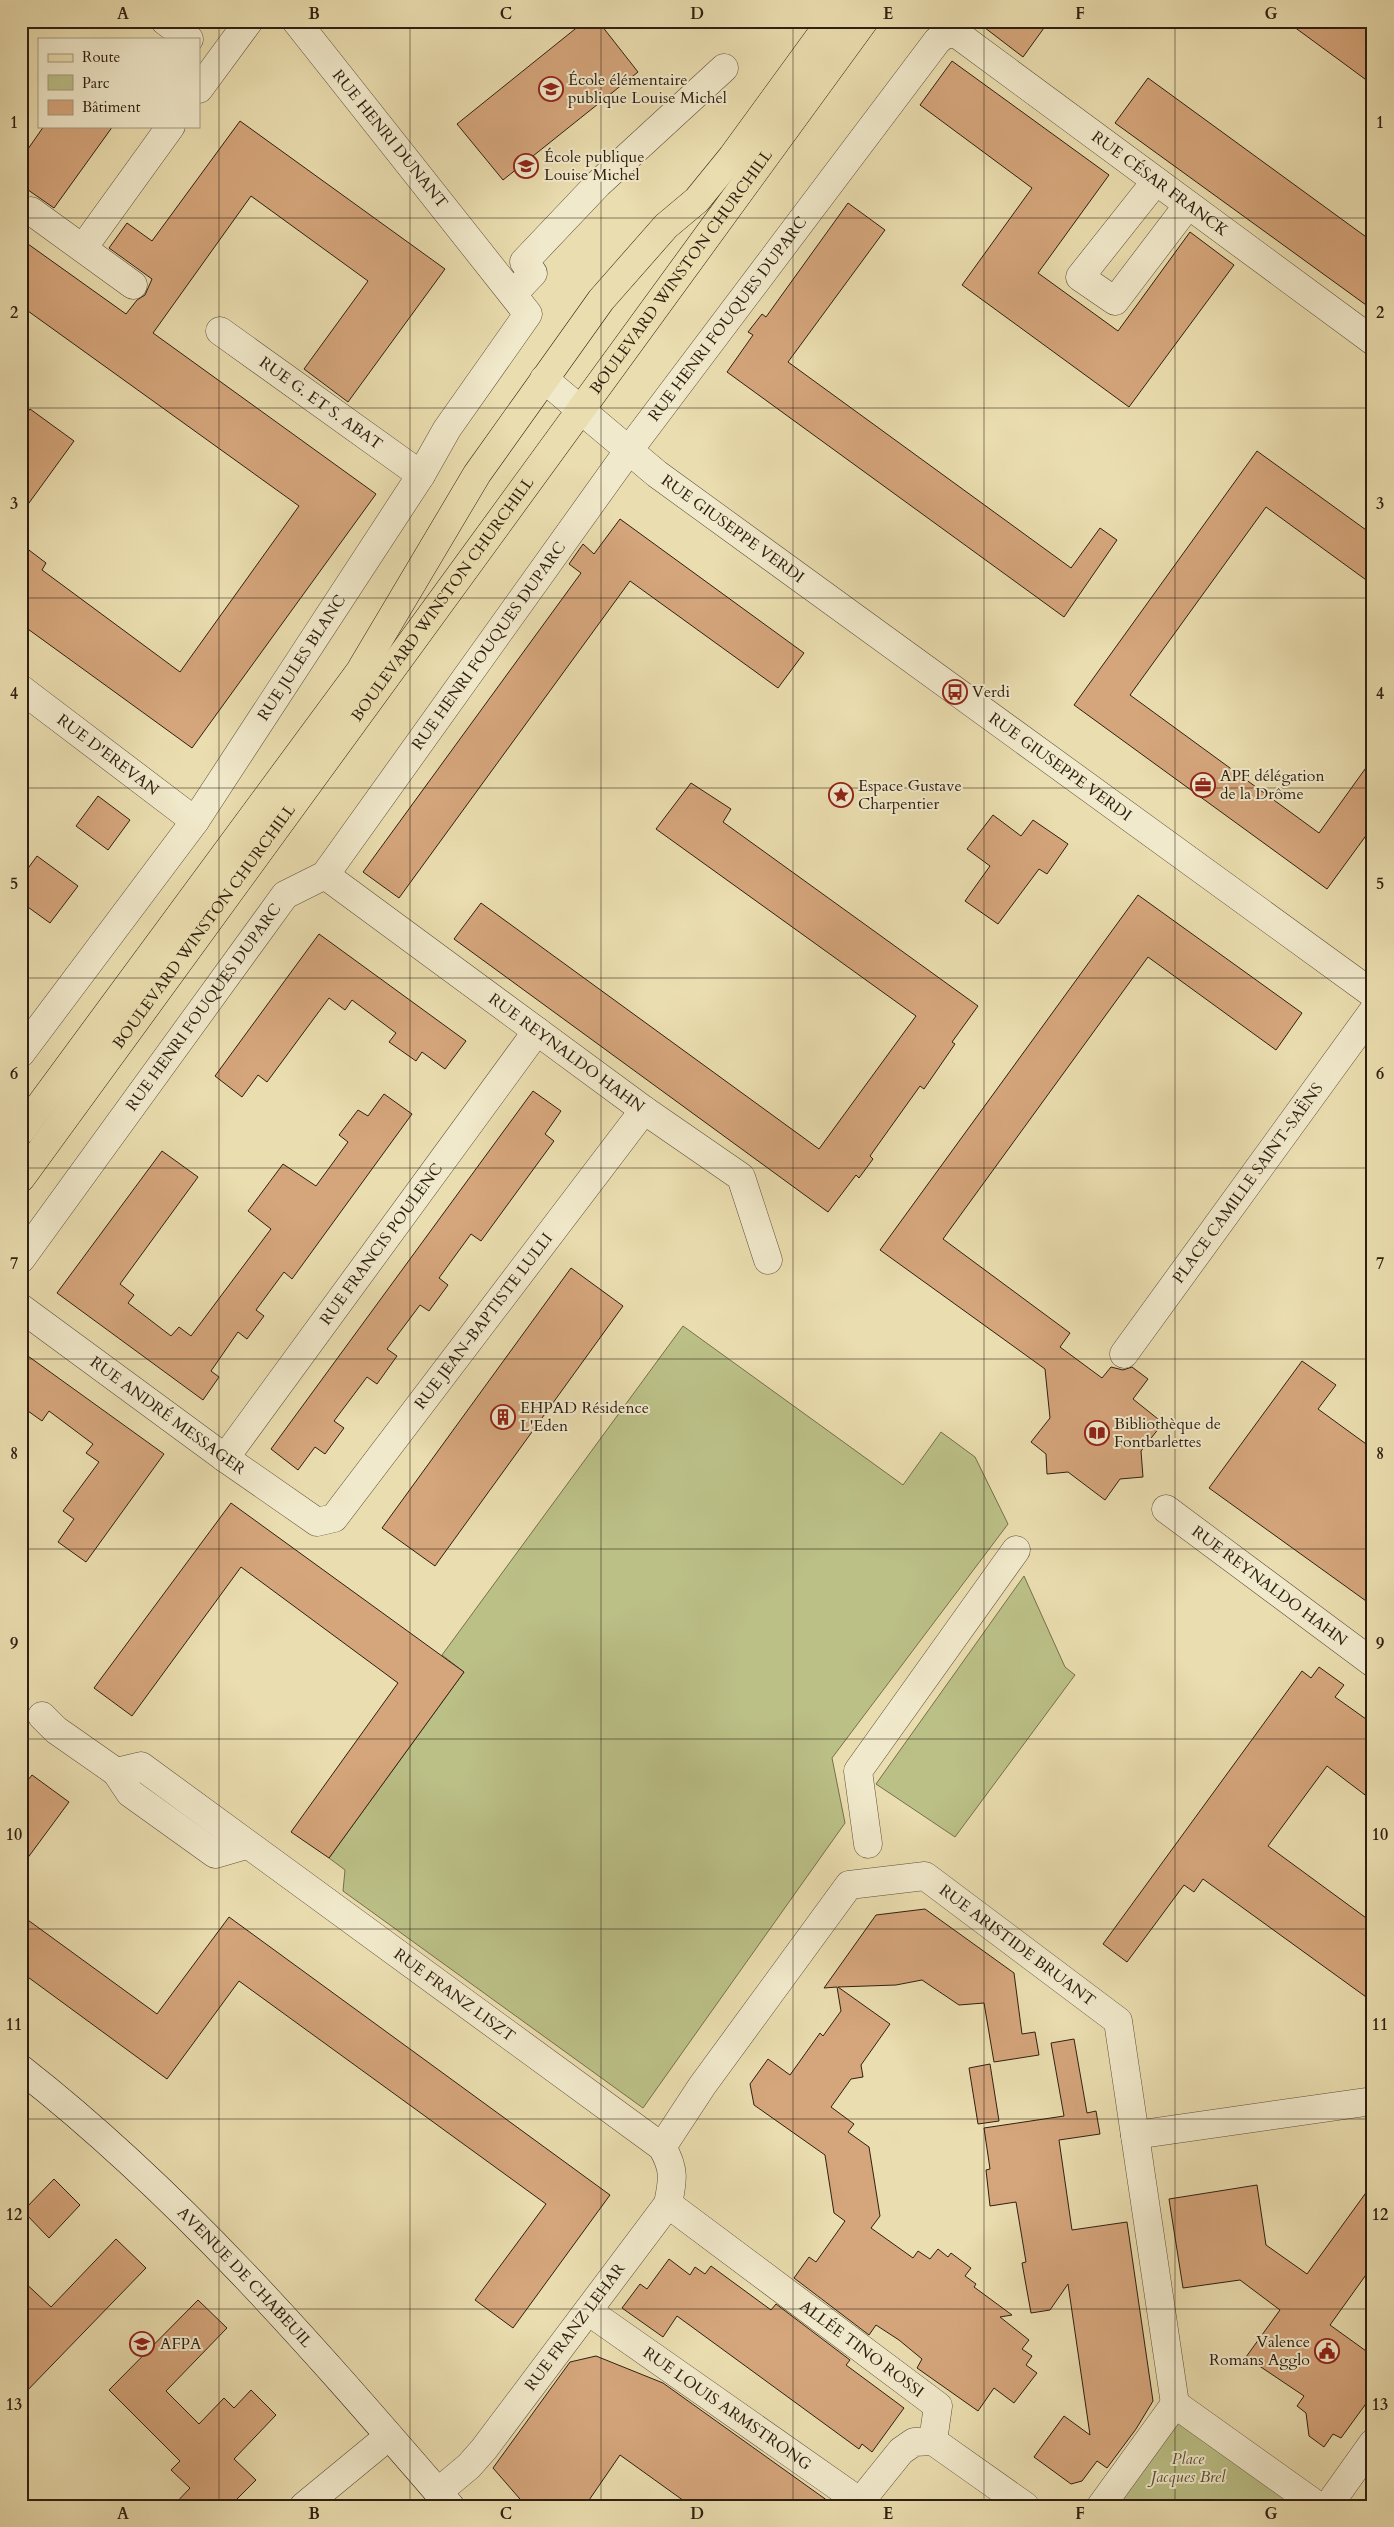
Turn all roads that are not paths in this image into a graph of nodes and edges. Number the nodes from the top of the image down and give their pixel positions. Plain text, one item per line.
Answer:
1 (165, 21) edge
2 (249, 21) edge
3 (296, 21) edge
4 (831, 21) edge
5 (864, 21) edge
6 (944, 28) edge
7 (188, 38) edge
8 (209, 53) edge
9 (724, 68) dead end
10 (200, 85) edge
11 (170, 128) edge
12 (1156, 181) junction
13 (1188, 205) junction
14 (31, 211) dead end
15 (82, 248) junction
16 (484, 256) joint
17 (133, 286) dead end
18 (513, 294) junction
19 (220, 331) dead end
20 (1373, 341) edge
21 (544, 380) junction
22 (581, 411) junction
23 (628, 450) junction
24 (421, 476) junction
25 (21, 689) edge
26 (195, 821) junction
27 (325, 875) junction
28 (1373, 994) edge
29 (1373, 1011) edge
30 (537, 1031) junction
31 (21, 1053) edge
32 (644, 1110) junction
33 (21, 1130) edge
34 (21, 1178) edge
35 (21, 1259) edge
36 (768, 1260) dead end
37 (21, 1308) edge
38 (1124, 1354) dead end
39 (225, 1458) junction
40 (1166, 1509) dead end
41 (318, 1522) joint
42 (1016, 1550) dead end
43 (1373, 1663) edge
44 (42, 1716) dead end
45 (868, 1844) dead end
46 (21, 2069) edge
47 (1373, 2101) edge
48 (1135, 2135) junction
49 (662, 2147) junction
50 (668, 2204) junction
51 (588, 2311) junction
52 (1175, 2404) junction
53 (389, 2436) junction
54 (933, 2441) junction
55 (1373, 2443) edge
56 (444, 2499) edge
57 (863, 2504) edge
58 (304, 2506) edge
59 (1025, 2506) edge
60 (1101, 2506) edge
61 (1318, 2506) edge
62 (1328, 2506) edge

1 - 7 street
2 - 8 street
3 - 16 street, RUE HENRI DUNANT
4 - 21 main road, BOULEVARD WINSTON CHURCHILL
5 - 22 main road, BOULEVARD WINSTON CHURCHILL
6 - 12 street, RUE CÉSAR FRANCK
6 - 23 street, RUE HENRI FOUQUES DUPARC
8 - 10 street
9 - 18 street
11 - 15 street
12 - 13 street, RUE CÉSAR FRANCK
12 - 13 street
13 - 20 street, RUE CÉSAR FRANCK
14 - 15 street
15 - 17 street
16 - 18 street, RUE JULES BLANC
18 - 24 street, RUE JULES BLANC
19 - 24 street, RUE G. ET S. ABAT
21 - 22 street, RUE GIUSEPPE VERDI
21 - 33 main road, BOULEVARD WINSTON CHURCHILL
22 - 23 street, RUE GIUSEPPE VERDI
22 - 34 main road, BOULEVARD WINSTON CHURCHILL
23 - 27 street, RUE HENRI FOUQUES DUPARC
23 - 28 street, RUE GIUSEPPE VERDI
24 - 26 street, RUE JULES BLANC
25 - 26 street, RUE D'EREVAN
26 - 31 street, RUE JULES BLANC
27 - 30 street, RUE REYNALDO HAHN
27 - 35 street, RUE HENRI FOUQUES DUPARC
29 - 38 street, PLACE CAMILLE SAINT-SAËNS
30 - 32 street, RUE REYNALDO HAHN
30 - 39 street, RUE FRANCIS POULENC
32 - 36 street, RUE REYNALDO HAHN
32 - 41 street, RUE JEAN-BAPTISTE LULLI
37 - 39 street, RUE ANDRÉ MESSAGER
39 - 41 street, RUE ANDRÉ MESSAGER
40 - 43 street, RUE REYNALDO HAHN
42 - 45 street
44 - 49 street, RUE FRANZ LISZT
46 - 53 street, AVENUE DE CHABEUIL
47 - 48 street
48 - 49 street, RUE ARISTIDE BRUANT
48 - 52 street, RUE ARISTIDE BRUANT
49 - 50 street, RUE FRANZ LEHAR
50 - 51 street, RUE FRANZ LEHAR
50 - 54 street, ALLÉE TINO ROSSI
51 - 56 street, RUE FRANZ LEHAR
51 - 57 street, RUE LOUIS ARMSTRONG
52 - 60 street
52 - 61 street
53 - 56 street, AVENUE DE CHABEUIL
53 - 58 street
54 - 57 street
54 - 59 street
55 - 62 street

